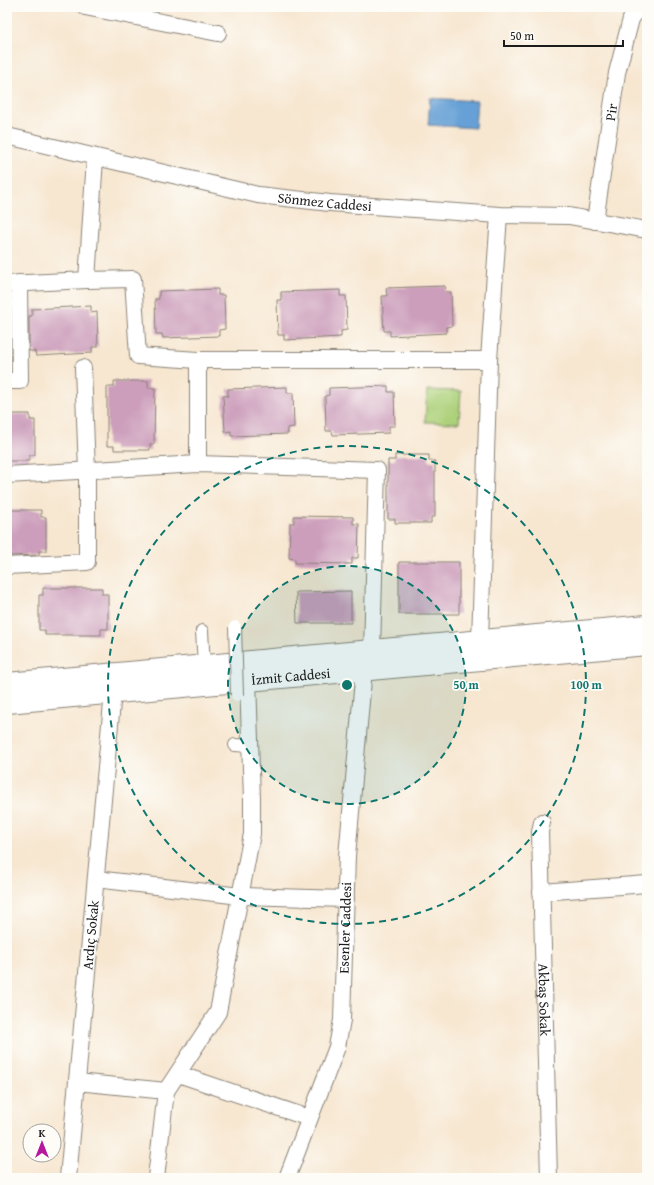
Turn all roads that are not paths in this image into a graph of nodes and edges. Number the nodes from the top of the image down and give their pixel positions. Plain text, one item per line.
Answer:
1 (85, 7) edge
2 (639, 7) edge
3 (218, 33) dead end
4 (7, 136) edge
5 (95, 158) junction
6 (499, 215) junction
7 (595, 221) junction
8 (647, 230) edge
9 (87, 280) junction
10 (13, 284) edge
11 (198, 360) junction
12 (489, 360) junction
13 (83, 368) dead end
14 (7, 381) edge
15 (198, 464) junction
16 (87, 471) junction
17 (7, 475) edge
18 (7, 566) edge
19 (647, 626) edge
20 (235, 627) dead end
21 (202, 632) dead end
22 (480, 641) junction
23 (647, 644) edge
24 (368, 660) junction
25 (204, 666) junction
26 (7, 684) edge
27 (242, 688) junction
28 (113, 692) junction
29 (7, 702) edge
30 (542, 822) dead end
31 (96, 879) junction
32 (647, 884) edge
33 (542, 892) junction
34 (240, 896) junction
35 (346, 899) junction
36 (178, 1074) junction
37 (77, 1082) junction
38 (166, 1091) junction
39 (310, 1118) junction
40 (68, 1178) edge
41 (156, 1178) edge
42 (287, 1178) edge
43 (548, 1178) edge

1 - 3 street
2 - 7 street, Pir
4 - 5 street, Sönmez Caddesi
5 - 6 street, Sönmez Caddesi
5 - 9 street
6 - 7 street, Sönmez Caddesi
6 - 12 street
7 - 8 street, Sönmez Caddesi
9 - 10 street
9 - 11 street
10 - 14 street
11 - 12 street
11 - 15 street
12 - 22 street
13 - 16 street
15 - 16 street
15 - 24 street, Esenler Caddesi
16 - 17 street
16 - 18 street
19 - 22 main road, İzmit Caddesi
20 - 27 street, bridge
21 - 25 street
22 - 24 main road, İzmit Caddesi
23 - 24 main road, İzmit Caddesi
24 - 25 main road, İzmit Caddesi
24 - 27 main road, İzmit Caddesi
24 - 35 street, Esenler Caddesi
25 - 26 main road, İzmit Caddesi
27 - 28 main road, İzmit Caddesi
27 - 34 street
28 - 29 main road, İzmit Caddesi
28 - 31 street, Ardıç Sokak
30 - 33 street, Akbaş Sokak
31 - 34 street
31 - 37 street, Ardıç Sokak
32 - 33 street
33 - 43 street, Akbaş Sokak
34 - 35 street
34 - 36 street
35 - 39 street, Esenler Caddesi
36 - 38 street
36 - 39 street
37 - 38 street
37 - 40 street, Ardıç Sokak
38 - 41 street
39 - 42 street, Esenler Caddesi

